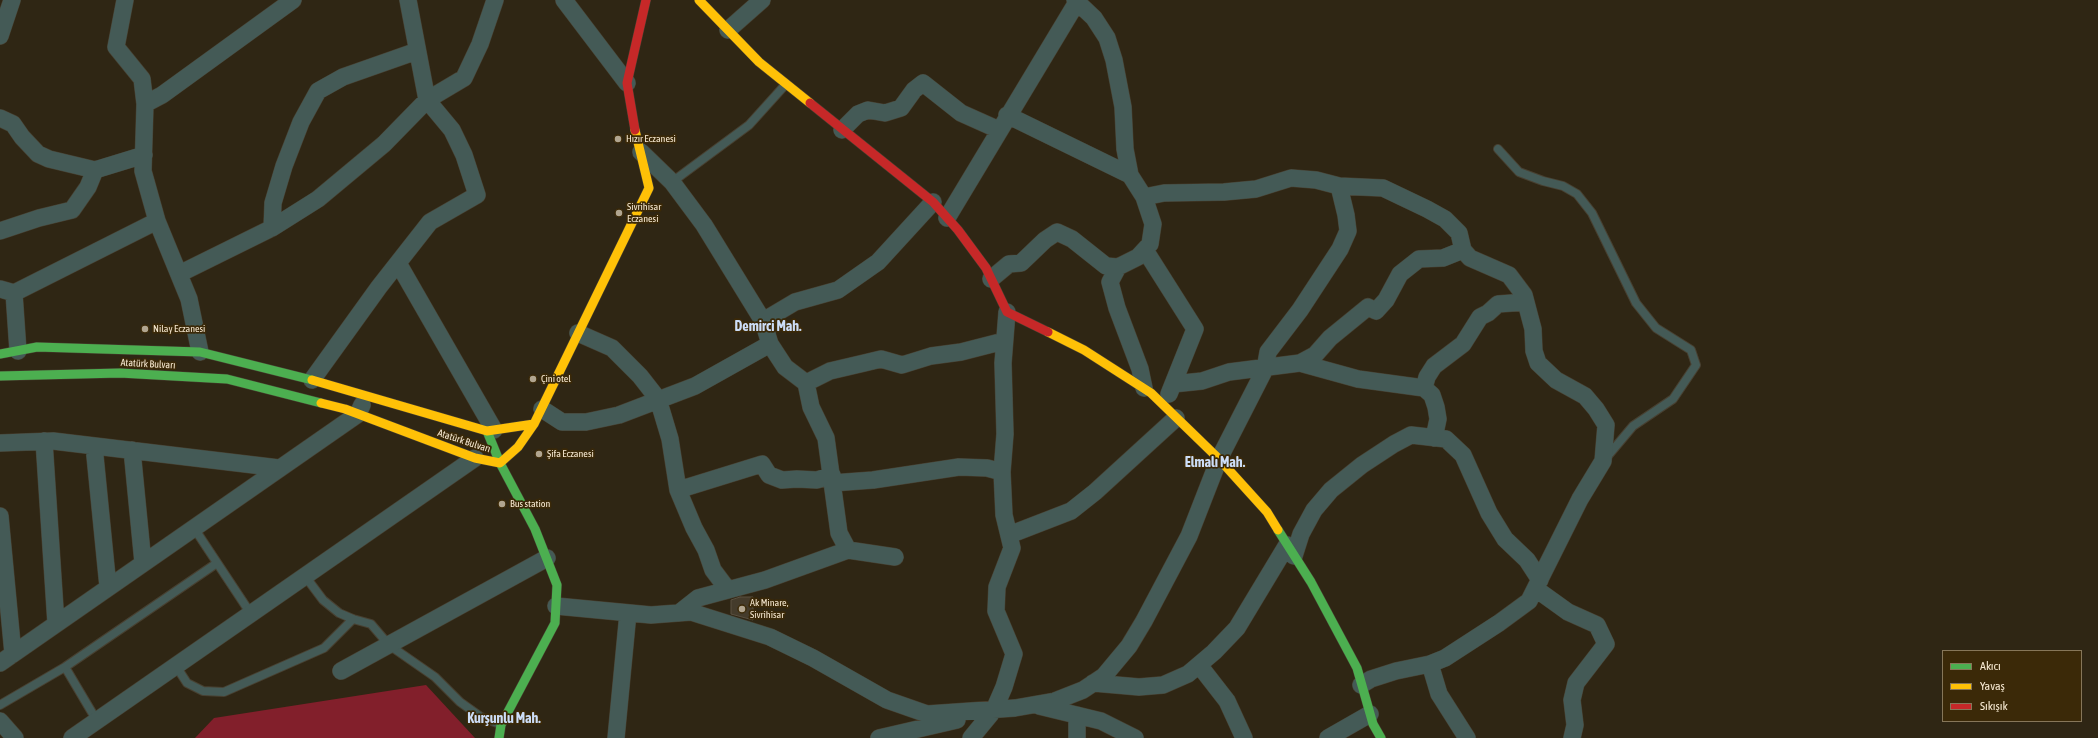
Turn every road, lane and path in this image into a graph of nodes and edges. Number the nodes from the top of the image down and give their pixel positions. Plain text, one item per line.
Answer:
1 (10, 0) edge
2 (125, 0) edge
3 (293, 0) edge
4 (408, 0) edge
5 (495, 0) edge
6 (564, 0) edge
7 (646, 0) edge
8 (699, 0) edge
9 (762, 0) edge
10 (1076, 1) edge
11 (728, 30) junction
12 (0, 36) edge
13 (417, 51) junction
14 (627, 83) junction
15 (786, 84) junction
16 (427, 100) junction
17 (145, 104) junction
18 (0, 118) edge
19 (1003, 122) junction
20 (842, 130) junction
21 (1498, 149) dead end
22 (641, 152) junction
23 (144, 155) junction
24 (95, 170) junction
25 (1130, 175) junction
26 (672, 182) junction
27 (1339, 186) junction
28 (1144, 197) junction
29 (933, 202) junction
30 (947, 218) junction
31 (157, 221) junction
32 (272, 228) junction
33 (0, 231) edge
34 (1145, 250) junction
35 (1463, 250) junction
36 (398, 263) junction
37 (1118, 267) junction
38 (179, 274) junction
39 (991, 279) junction
40 (7, 291) edge
41 (1526, 302) junction
42 (1006, 312) junction
43 (763, 320) junction
44 (578, 333) junction
45 (1004, 342) junction
46 (770, 344) junction
47 (18, 351) junction
48 (200, 352) junction
49 (0, 354) edge
50 (1300, 363) junction
51 (1265, 369) junction
52 (0, 376) edge
53 (312, 380) junction
54 (806, 383) junction
55 (1173, 384) junction
56 (1144, 388) junction
57 (1424, 388) junction
58 (367, 396) junction
59 (658, 399) junction
60 (1164, 406) junction
61 (542, 409) junction
62 (358, 414) junction
63 (1176, 418) junction
64 (534, 424) junction
65 (490, 430) junction
66 (1434, 438) junction
67 (44, 441) junction
68 (0, 443) edge
69 (94, 446) junction
70 (132, 450) junction
71 (475, 458) junction
72 (1219, 459) junction
73 (1603, 461) junction
74 (500, 463) junction
75 (280, 468) junction
76 (1002, 472) junction
77 (832, 479) junction
78 (678, 490) junction
79 (0, 516) edge
80 (194, 528) junction
81 (1, 534) edge
82 (1009, 535) junction
83 (848, 550) junction
84 (1291, 550) junction
85 (894, 557) dead end
86 (547, 558) junction
87 (143, 563) junction
88 (217, 563) junction
89 (305, 576) junction
90 (1538, 584) junction
91 (108, 588) junction
92 (728, 590) junction
93 (556, 606) junction
94 (628, 613) junction
95 (678, 613) junction
96 (251, 614) junction
97 (352, 619) junction
98 (56, 624) junction
99 (389, 645) junction
100 (6, 659) edge
101 (1430, 664) junction
102 (1199, 665) junction
103 (176, 666) junction
104 (65, 667) junction
105 (341, 671) dead end
106 (1093, 683) junction
107 (1361, 685) junction
108 (0, 705) edge
109 (1033, 705) junction
110 (994, 710) junction
111 (1370, 714) junction
112 (1077, 715) junction
113 (97, 720) junction
114 (0, 721) edge
115 (501, 725) junction
116 (15, 738) edge
117 (72, 738) edge
118 (499, 738) edge
119 (616, 738) edge
120 (879, 738) edge
121 (971, 738) edge
122 (1077, 738) edge
123 (1135, 738) edge
124 (1244, 738) edge
125 (1328, 738) edge
126 (1381, 738) edge
127 (1467, 738) edge
128 (1572, 738) edge

1 - 12 street
2 - 17 street
3 - 17 street
4 - 13 street
5 - 16 street
6 - 14 street
7 - 14 street
8 - 11 street
9 - 11 street
10 - 19 street
10 - 25 street
11 - 15 street
13 - 16 street
13 - 32 street
14 - 22 street
15 - 20 street
15 - 26 lane
16 - 32 street
16 - 36 street
17 - 23 street
18 - 24 street
19 - 20 street
19 - 25 street
19 - 30 street
20 - 29 street
21 - 73 lane
22 - 26 street
22 - 44 street
23 - 24 street
23 - 31 street
24 - 33 street
25 - 28 street
26 - 43 street
27 - 28 street
27 - 35 street
27 - 51 street
28 - 34 street
29 - 30 street
29 - 43 street
30 - 39 street
31 - 38 street
31 - 40 street
32 - 38 street
34 - 37 street
34 - 55 street
35 - 41 street
35 - 50 street
36 - 53 street
36 - 65 street
37 - 39 street
37 - 56 street
38 - 48 street
39 - 42 street
40 - 47 street
41 - 57 street
41 - 73 street
42 - 45 street
42 - 56 street
43 - 46 street
44 - 59 street
44 - 61 street
45 - 54 street
45 - 76 street
46 - 54 street
46 - 59 street
47 - 48 street, Atatürk Bulvarı
47 - 49 street, Atatürk Bulvarı
48 - 53 street, Atatürk Bulvarı
50 - 51 street
50 - 57 street
51 - 55 street
51 - 72 street
52 - 62 street, Atatürk Bulvarı
53 - 58 street, Atatürk Bulvarı
54 - 77 street
55 - 60 street
56 - 60 street
57 - 66 street
58 - 62 street
58 - 65 street, Atatürk Bulvarı
59 - 61 street
59 - 78 street
60 - 63 street
61 - 64 street
62 - 71 street, Atatürk Bulvarı
62 - 75 street
63 - 72 street
63 - 82 street
64 - 65 street, Atatürk Bulvarı
64 - 74 street, Atatürk Bulvarı
65 - 74 street
66 - 84 street
66 - 90 street
67 - 68 street
67 - 69 street
67 - 98 street
69 - 70 street
69 - 91 street
70 - 75 street
70 - 87 street
71 - 74 street, Atatürk Bulvarı
71 - 89 street
72 - 84 street
72 - 106 street
73 - 90 street
74 - 86 street
75 - 80 street
76 - 77 street
76 - 82 street
77 - 78 street
77 - 83 street
78 - 92 street
79 - 81 street
80 - 87 street
80 - 88 lane
81 - 100 street
82 - 110 street
83 - 85 street
83 - 92 street
84 - 102 street
84 - 107 street
86 - 93 street
86 - 99 street
87 - 91 street
88 - 96 lane
88 - 104 lane
89 - 96 street
89 - 97 lane
90 - 101 street
90 - 128 street
91 - 98 street
92 - 95 street
93 - 94 street
93 - 115 street
94 - 95 street
94 - 119 street
95 - 110 street
96 - 103 street
97 - 99 lane
97 - 103 lane
98 - 100 street
99 - 105 street
99 - 115 lane
101 - 107 street
101 - 127 street
102 - 106 street
102 - 124 street
103 - 113 street
104 - 108 lane
104 - 113 lane
106 - 109 street
107 - 111 street
109 - 110 street
109 - 112 street
110 - 120 street
110 - 121 street
111 - 125 street
111 - 126 street
112 - 122 street
112 - 123 street
113 - 117 street
114 - 116 street
115 - 118 street

